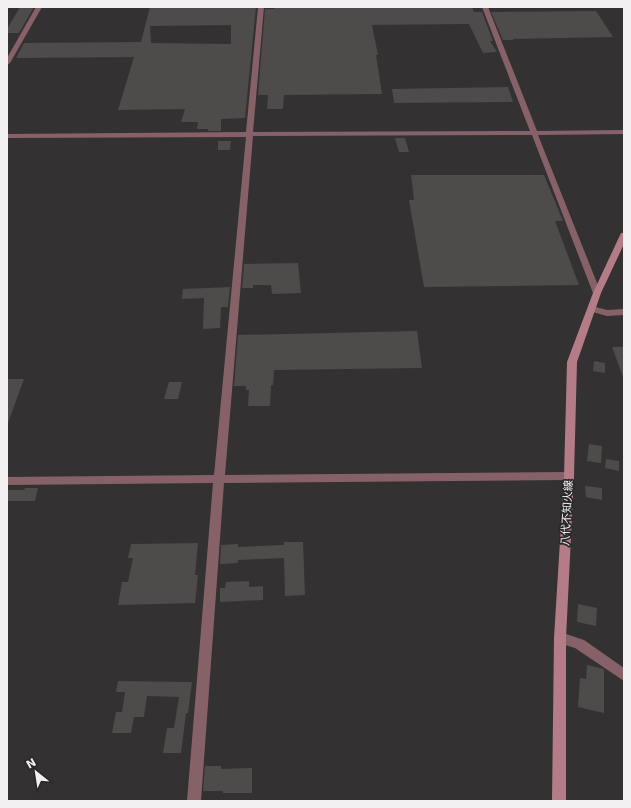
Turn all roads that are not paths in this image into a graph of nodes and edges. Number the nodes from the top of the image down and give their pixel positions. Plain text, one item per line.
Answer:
1 (39, 7) edge
2 (261, 7) edge
3 (485, 7) edge
4 (7, 63) edge
5 (534, 132) junction
6 (624, 132) edge
7 (250, 134) junction
8 (7, 136) edge
9 (624, 235) edge
10 (596, 293) junction
11 (592, 309) junction
12 (624, 312) edge
13 (569, 476) junction
14 (219, 479) junction
15 (7, 481) edge
16 (560, 638) junction
17 (624, 675) edge
18 (194, 801) edge
19 (559, 801) edge

1 - 4 street
2 - 7 street
3 - 5 street
5 - 6 street
5 - 7 street
5 - 10 street
7 - 8 street
7 - 14 street
9 - 10 main road, 八代不知火線
10 - 11 main road, 八代不知火線
11 - 12 street
11 - 13 main road, 八代不知火線
13 - 14 street
13 - 16 main road, 八代不知火線
14 - 15 street
14 - 18 street
16 - 17 street
16 - 19 main road, 八代不知火線

